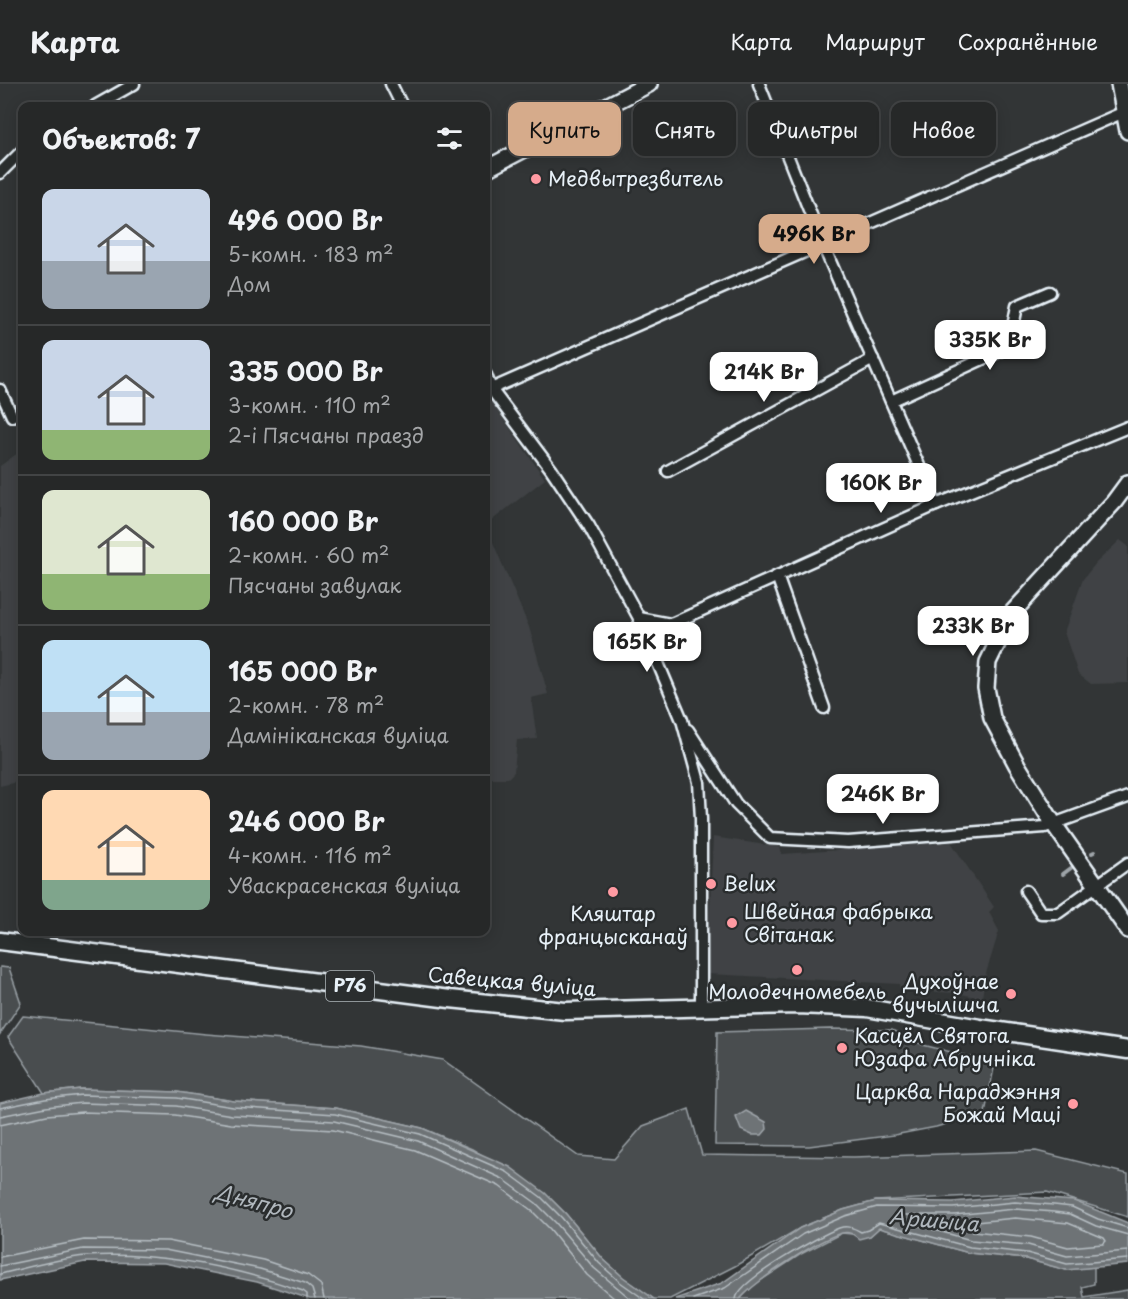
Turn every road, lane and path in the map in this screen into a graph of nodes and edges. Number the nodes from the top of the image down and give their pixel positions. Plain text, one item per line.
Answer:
1 (134, 84) edge
2 (391, 84) edge
3 (649, 84) edge
4 (759, 84) edge
5 (1119, 84) edge
6 (102, 102) edge
7 (400, 102) edge
8 (1124, 112) junction
9 (1128, 131) edge
10 (18, 155) edge
11 (490, 167) edge
12 (0, 173) edge
13 (823, 245) junction
14 (1050, 292) dead end
15 (873, 359) junction
16 (491, 389) joint
17 (0, 390) edge
18 (891, 401) junction
19 (12, 416) dead end
20 (1128, 427) edge
21 (668, 471) dead end
22 (1128, 483) edge
23 (936, 505) junction
24 (777, 576) junction
25 (639, 618) junction
26 (824, 708) dead end
27 (682, 720) junction
28 (1128, 797) edge
29 (1053, 823) junction
30 (1128, 863) edge
31 (1097, 885) junction
32 (1026, 891) dead end
33 (1128, 930) edge
34 (0, 941) edge
35 (701, 1008) junction
36 (1128, 1050) edge

1 - 6 street
2 - 7 street
3 - 11 street
4 - 13 street
5 - 8 street
8 - 9 street
8 - 13 street
10 - 12 street
13 - 15 street
13 - 16 street
14 - 18 street
15 - 18 street
15 - 21 street
16 - 25 street
17 - 19 street
18 - 23 street
20 - 23 street
22 - 29 street
23 - 24 street
24 - 25 street
24 - 26 street
25 - 27 street
27 - 29 street
27 - 35 street
28 - 29 street
29 - 31 street
30 - 31 street
31 - 32 street
31 - 33 street
34 - 35 main road, Савецкая вуліца / Р76
35 - 36 main road, Савецкая вуліца / Р76

